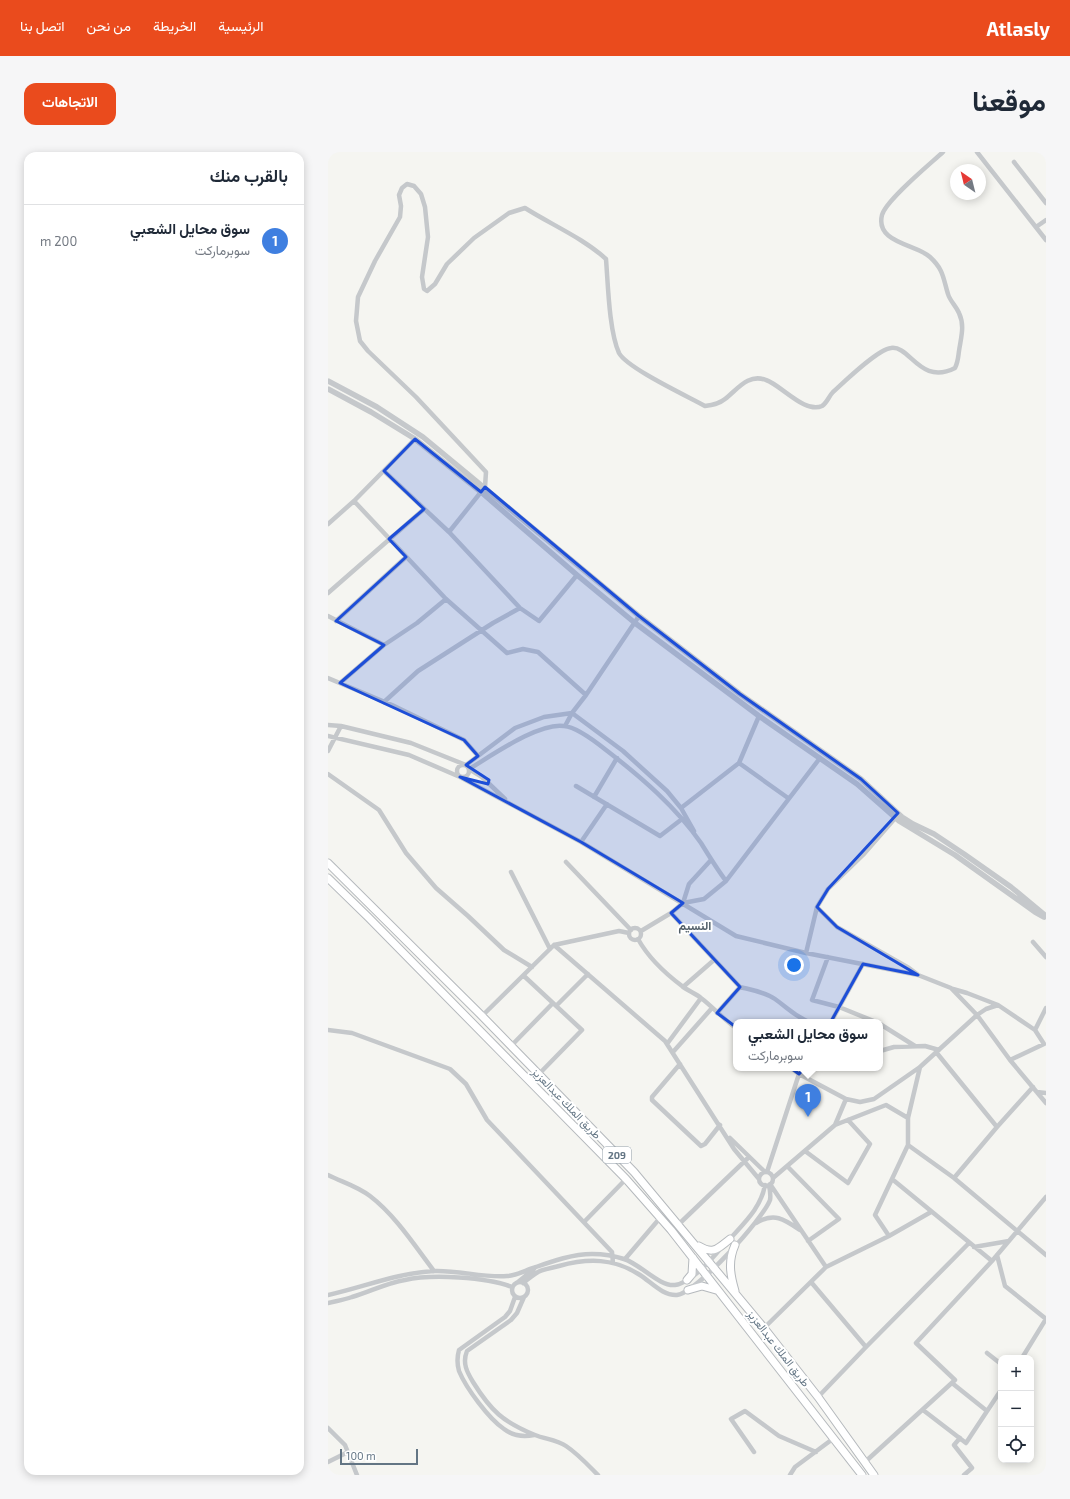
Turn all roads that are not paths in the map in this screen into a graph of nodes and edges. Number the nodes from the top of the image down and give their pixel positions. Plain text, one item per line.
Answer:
1 (943, 152) edge
2 (977, 152) edge
3 (1014, 162) dead end
4 (1046, 203) edge
5 (1046, 220) edge
6 (1036, 227) junction
7 (1046, 240) edge
8 (328, 381) edge
9 (328, 389) edge
10 (414, 439) junction
11 (384, 471) junction
12 (483, 490) junction
13 (354, 501) junction
14 (424, 509) junction
15 (328, 524) edge
16 (449, 532) junction
17 (390, 539) junction
18 (406, 557) junction
19 (577, 575) junction
20 (328, 593) edge
21 (446, 599) junction
22 (520, 608) junction
23 (328, 616) edge
24 (639, 616) junction
25 (336, 620) junction
26 (635, 623) junction
27 (482, 631) junction
28 (384, 645) junction
29 (328, 678) edge
30 (340, 683) junction
31 (586, 695) junction
32 (384, 702) junction
33 (572, 713) junction
34 (759, 716) junction
35 (328, 724) edge
36 (341, 726) junction
37 (565, 726) junction
38 (328, 736) edge
39 (336, 737) junction
40 (328, 751) edge
41 (478, 756) junction
42 (617, 758) junction
43 (820, 758) junction
44 (738, 763) junction
45 (467, 767) junction
46 (328, 774) edge
47 (460, 777) junction
48 (576, 786) dead end
49 (594, 796) junction
50 (788, 798) junction
51 (509, 803) junction
52 (607, 804) junction
53 (681, 808) junction
54 (897, 816) junction
55 (682, 819) junction
56 (581, 842) junction
57 (700, 843) junction
58 (711, 860) junction
59 (566, 862) dead end
60 (328, 863) edge
61 (511, 872) dead end
62 (328, 878) edge
63 (726, 881) junction
64 (683, 903) junction
65 (818, 907) junction
66 (671, 913) junction
67 (1046, 917) edge
68 (630, 932) junction
69 (640, 932) junction
70 (638, 939) junction
71 (1033, 942) dead end
72 (554, 945) junction
73 (550, 949) junction
74 (806, 953) junction
75 (1046, 956) edge
76 (828, 957) junction
77 (714, 960) junction
78 (863, 964) junction
79 (532, 967) junction
80 (588, 974) junction
81 (918, 975) junction
82 (524, 976) junction
83 (683, 987) junction
84 (740, 987) junction
85 (951, 988) junction
86 (701, 998) junction
87 (555, 1005) junction
88 (998, 1005) junction
89 (839, 1007) junction
90 (712, 1008) junction
91 (1046, 1008) edge
92 (717, 1013) junction
93 (977, 1015) junction
94 (482, 1016) junction
95 (801, 1019) edge
96 (833, 1019) edge
97 (869, 1019) edge
98 (733, 1026) edge
99 (883, 1026) edge
100 (328, 1030) edge
101 (1035, 1030) junction
102 (667, 1044) junction
103 (1045, 1045) edge
104 (511, 1046) junction
105 (915, 1046) junction
106 (883, 1050) edge
107 (938, 1051) junction
108 (673, 1052) junction
109 (1010, 1060) junction
110 (680, 1064) junction
111 (920, 1067) junction
112 (795, 1071) edge
113 (802, 1071) edge
114 (539, 1074) junction
115 (799, 1074) junction
116 (1033, 1087) junction
117 (1037, 1092) junction
118 (1046, 1094) edge
119 (846, 1099) junction
120 (1046, 1103) edge
121 (908, 1118) junction
122 (848, 1120) junction
123 (720, 1125) junction
124 (835, 1125) junction
125 (997, 1127) junction
126 (726, 1134) junction
127 (908, 1145) junction
128 (805, 1151) junction
129 (749, 1157) junction
130 (744, 1161) junction
131 (787, 1166) junction
132 (766, 1172) junction
133 (328, 1175) edge
134 (773, 1178) junction
135 (954, 1178) junction
136 (760, 1179) junction
137 (892, 1179) junction
138 (626, 1180) junction
139 (768, 1185) junction
140 (1046, 1197) edge
141 (931, 1212) junction
142 (660, 1218) junction
143 (584, 1222) junction
144 (679, 1224) junction
145 (752, 1225) junction
146 (802, 1231) junction
147 (1018, 1232) junction
148 (889, 1236) junction
149 (730, 1239) junction
150 (808, 1241) junction
151 (1009, 1241) junction
152 (969, 1243) junction
153 (695, 1244) junction
154 (735, 1245) junction
155 (974, 1247) junction
156 (997, 1255) junction
157 (1046, 1255) edge
158 (612, 1256) junction
159 (693, 1258) junction
160 (625, 1259) junction
161 (992, 1261) junction
162 (709, 1262) junction
163 (613, 1263) junction
164 (537, 1266) junction
165 (826, 1267) junction
166 (714, 1268) junction
167 (701, 1269) junction
168 (434, 1271) junction
169 (706, 1276) junction
170 (687, 1280) junction
171 (521, 1282) junction
172 (811, 1282) junction
173 (512, 1287) junction
174 (688, 1290) junction
175 (718, 1291) junction
176 (736, 1294) junction
177 (328, 1295) edge
178 (515, 1297) junction
179 (524, 1297) junction
180 (328, 1303) edge
181 (1046, 1319) edge
182 (764, 1328) junction
183 (866, 1347) junction
184 (987, 1353) dead end
185 (1024, 1355) edge
186 (998, 1362) edge
187 (952, 1383) junction
188 (1000, 1391) edge
189 (818, 1397) junction
190 (923, 1410) junction
191 (986, 1411) junction
192 (328, 1428) edge
193 (536, 1435) junction
194 (834, 1438) junction
195 (960, 1438) junction
196 (348, 1452) junction
197 (754, 1452) dead end
198 (816, 1452) junction
199 (328, 1462) edge
200 (865, 1462) junction
201 (357, 1475) edge
202 (598, 1475) edge
203 (790, 1475) edge
204 (862, 1475) edge
205 (874, 1475) edge
206 (964, 1475) edge

1 - 12 street
2 - 6 street
3 - 4 street
5 - 6 street
6 - 7 street
8 - 12 street
9 - 10 street
10 - 11 street
10 - 12 street
11 - 13 street
11 - 14 street
12 - 16 street
12 - 19 street
12 - 24 street
13 - 15 street
13 - 17 street
14 - 16 street
14 - 17 street
16 - 22 street
17 - 18 street
17 - 20 street
18 - 21 street
18 - 25 street
19 - 22 street
19 - 26 street
21 - 27 street
21 - 28 street
22 - 27 street
23 - 25 street
24 - 26 street
24 - 54 street
25 - 28 street
26 - 31 street
26 - 34 street
27 - 31 street
27 - 32 street
28 - 30 street
29 - 30 street
30 - 32 street
31 - 33 street
32 - 41 street
33 - 37 street
33 - 41 street
33 - 53 street
34 - 43 street
34 - 44 street
35 - 36 street
36 - 39 street
36 - 45 street
37 - 42 street
37 - 45 street
38 - 39 street
39 - 40 street
39 - 47 street
41 - 45 street
42 - 49 street
42 - 55 street
43 - 50 street
43 - 54 street
44 - 50 street
44 - 53 street
45 - 47 street
45 - 47 street
45 - 51 street
46 - 79 street
47 - 51 street
48 - 49 street
49 - 52 street
50 - 63 street
51 - 56 street
52 - 55 street
52 - 56 street
53 - 57 street
54 - 65 street
54 - 67 street
55 - 57 street
56 - 64 street
57 - 58 street
58 - 63 street
58 - 64 street
59 - 68 street
60 - 94 main road, طريق الملك عبدالعزيز / 209
61 - 73 street
62 - 138 main road, طريق الملك عبدالعزيز / 209
63 - 64 street
64 - 66 street
64 - 74 street
65 - 74 street
65 - 81 street
66 - 69 street
66 - 77 street
68 - 69 street
68 - 70 street
68 - 72 street
69 - 70 street
70 - 83 street
71 - 75 street
72 - 73 street
72 - 80 street
73 - 79 street
74 - 76 street
76 - 78 street
76 - 89 street
77 - 83 street
77 - 84 street
78 - 81 street
78 - 89 street
79 - 82 street
80 - 87 street
80 - 102 street
81 - 85 street
82 - 87 street
82 - 94 street
83 - 86 street
84 - 92 street
84 - 95 street
85 - 88 street
85 - 93 street
86 - 90 street
86 - 102 street
87 - 104 street
87 - 114 street
88 - 93 street
88 - 101 street
89 - 96 street
89 - 97 street
90 - 92 street
90 - 108 street
91 - 101 street
92 - 98 street
93 - 107 street
93 - 109 street
94 - 104 main road, طريق الملك عبدالعزيز / 209
99 - 105 street
100 - 143 street
101 - 103 street
102 - 108 street
103 - 109 street
104 - 114 main road, طريق الملك عبدالعزيز / 209
105 - 106 street
105 - 107 street
107 - 111 street
107 - 125 street
108 - 110 street
109 - 116 street
110 - 123 street
110 - 123 street
111 - 119 street
111 - 121 street
112 - 115 street
113 - 115 street
114 - 144 main road, طريق الملك عبدالعزيز / 209
115 - 119 street
115 - 132 street
116 - 117 street
116 - 125 street
117 - 118 street
117 - 120 street
119 - 124 street
121 - 122 street
121 - 127 street
122 - 124 street
122 - 128 street
123 - 126 street
124 - 128 street
125 - 135 street
126 - 129 street
126 - 130 street
127 - 135 street
127 - 137 street
128 - 131 street
129 - 130 street
129 - 132 street
130 - 136 street
130 - 144 street
131 - 134 street
131 - 150 street
132 - 134 street
132 - 136 street
133 - 168 street
134 - 139 street
135 - 147 street
136 - 139 street
137 - 141 street
137 - 148 street
138 - 142 main road, طريق الملك عبدالعزيز / 209
138 - 143 street
139 - 145 street
139 - 146 street
139 - 149 street
140 - 147 street
141 - 148 street
141 - 152 street
142 - 159 main road, طريق الملك عبدالعزيز / 209
142 - 160 street
143 - 158 street
144 - 153 main road, طريق الملك عبدالعزيز / 209
145 - 146 street
145 - 154 street
146 - 150 street
147 - 151 street
147 - 157 street
148 - 165 street
149 - 153 main road
149 - 162 street
150 - 165 street
151 - 155 street
151 - 156 street
152 - 155 street
152 - 183 street
153 - 162 main road, طريق الملك عبدالعزيز / 209
154 - 166 street
154 - 176 main road
155 - 161 street
156 - 161 street
156 - 181 street
158 - 160 street
158 - 163 street
158 - 164 street
159 - 167 main road, طريق الملك عبدالعزيز / 209
159 - 170 main road
160 - 170 street
161 - 187 street
162 - 166 main road, طريق الملك عبدالعزيز / 209
162 - 167 street
163 - 171 street
163 - 174 street
164 - 168 street
164 - 171 street
165 - 172 street
166 - 169 street
166 - 176 main road, طريق الملك عبدالعزيز / 209
167 - 169 main road, طريق الملك عبدالعزيز / 209
167 - 170 street
168 - 177 street
169 - 174 street
169 - 175 main road, طريق الملك عبدالعزيز / 209
171 - 173 street
171 - 179 street
172 - 182 street
172 - 183 street
173 - 178 street
173 - 180 street
174 - 175 main road
175 - 194 main road, طريق الملك عبدالعزيز / 209
176 - 182 main road, طريق الملك عبدالعزيز / 209
178 - 179 street
178 - 193 street
179 - 193 street
181 - 185 street
182 - 189 main road, طريق الملك عبدالعزيز / 209
183 - 189 street
184 - 186 street
187 - 190 street
187 - 191 street
188 - 191 street
189 - 200 main road, طريق الملك عبدالعزيز / 209
190 - 195 street
190 - 200 street
191 - 195 street
192 - 196 street
193 - 202 street
194 - 198 street
194 - 204 main road, طريق الملك عبدالعزيز / 209
195 - 206 street
196 - 199 street
196 - 201 street
197 - 198 street
198 - 203 street
200 - 205 main road, طريق الملك عبدالعزيز / 209

